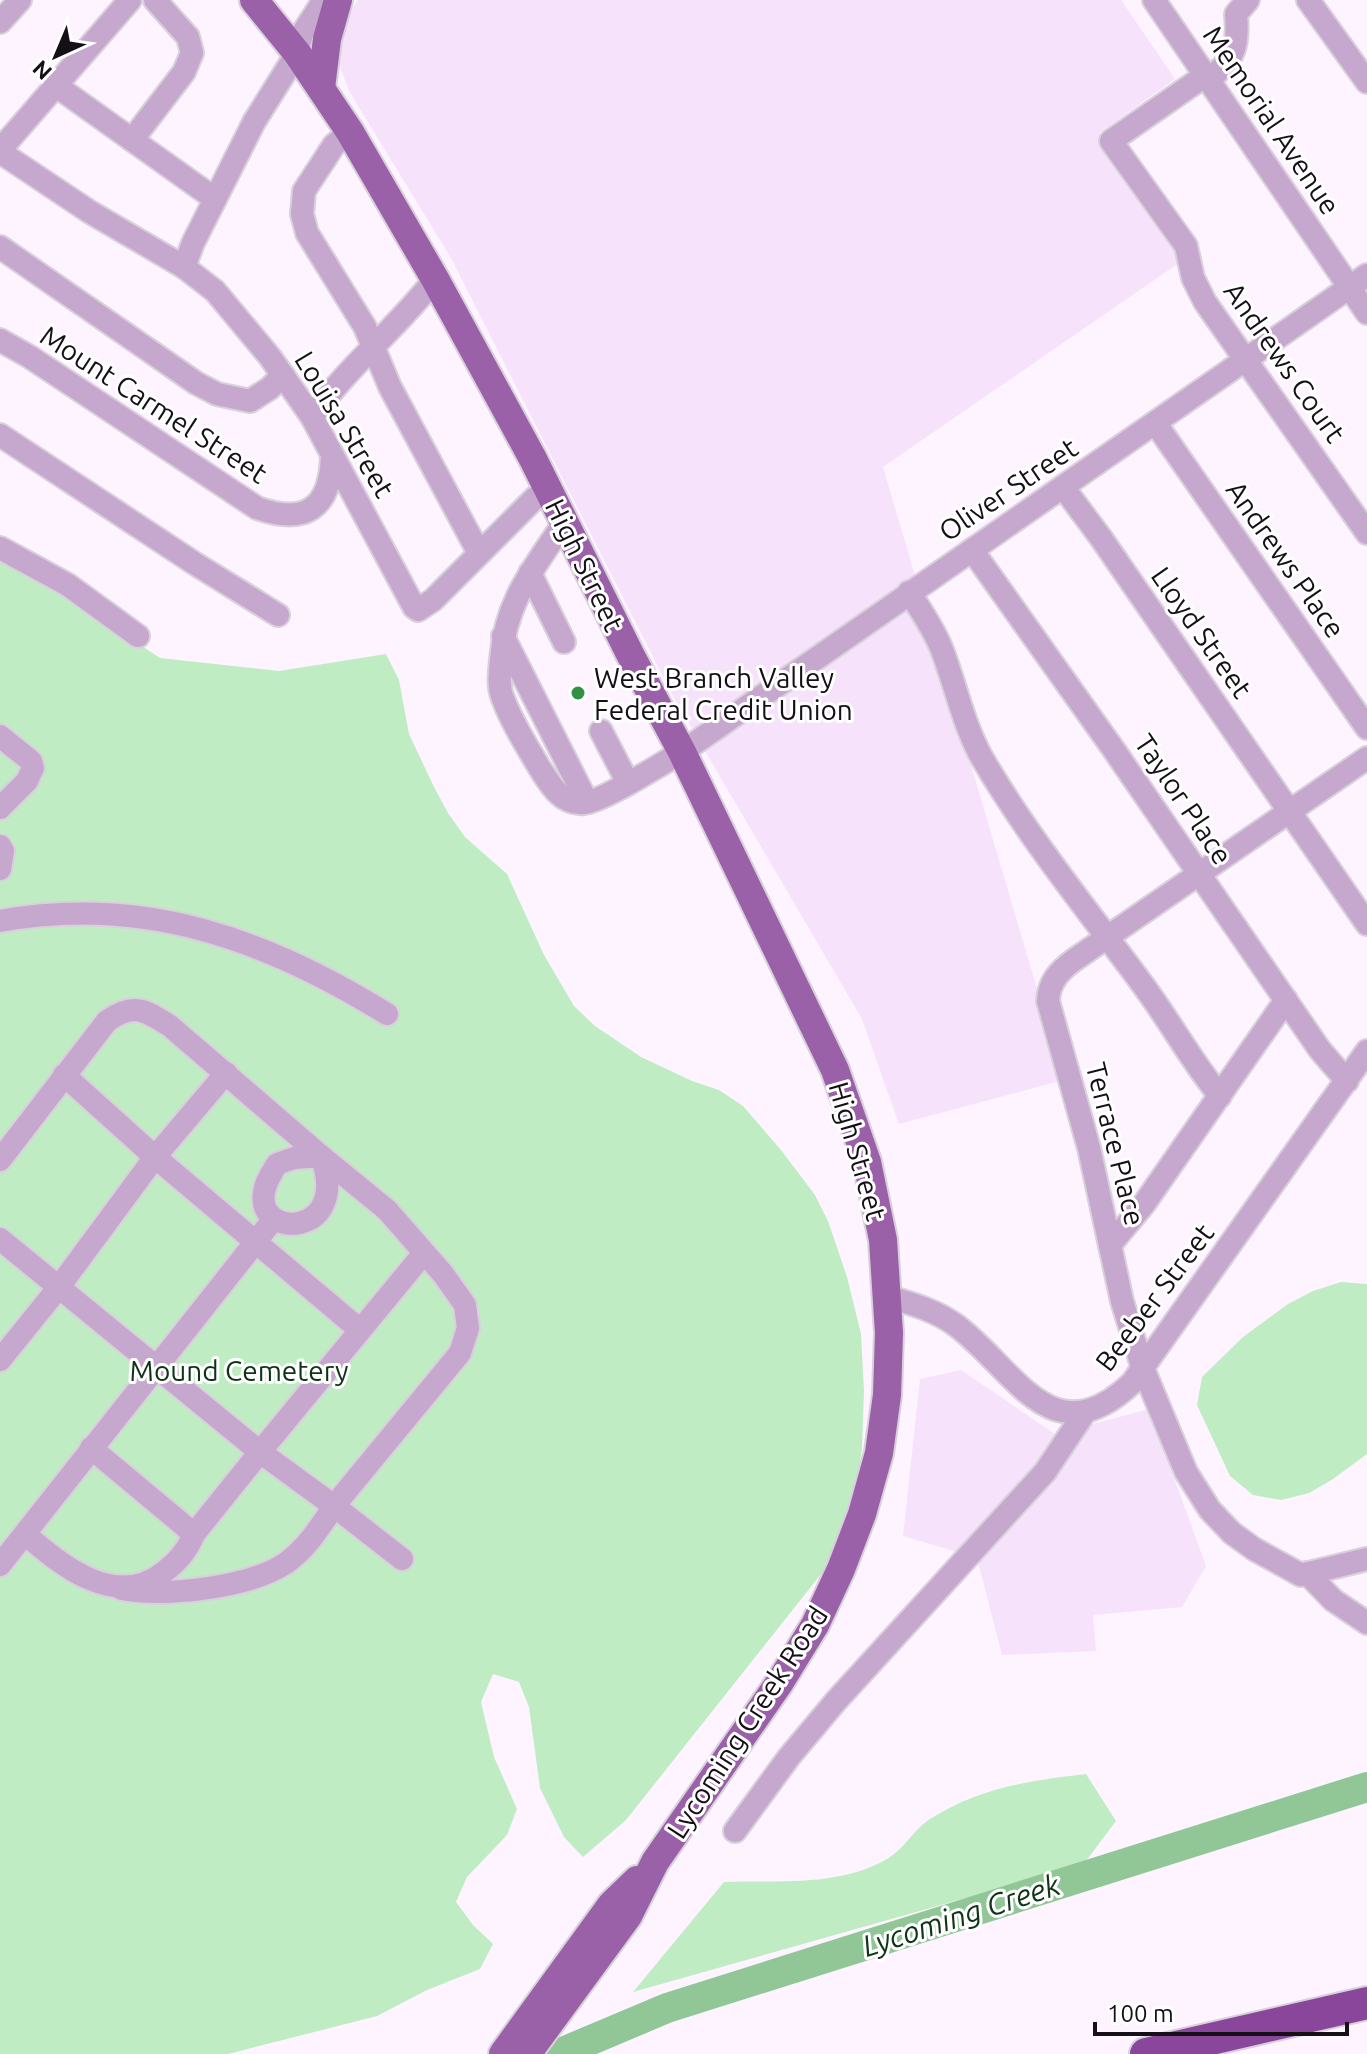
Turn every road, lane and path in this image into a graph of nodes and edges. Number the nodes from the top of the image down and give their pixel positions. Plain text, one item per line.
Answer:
1 (20, 0) edge
2 (130, 0) edge
3 (155, 0) edge
4 (254, 0) edge
5 (324, 0) edge
6 (338, 0) edge
7 (1154, 0) edge
8 (1248, 0) edge
9 (1308, 0) edge
10 (0, 22) edge
11 (297, 53) junction
12 (1207, 78) junction
13 (1367, 82) edge
14 (55, 85) junction
15 (321, 88) junction
16 (350, 132) junction
17 (132, 140) junction
18 (0, 151) edge
19 (215, 199) junction
20 (0, 247) edge
21 (184, 267) junction
22 (435, 279) junction
23 (1358, 281) edge
24 (1367, 313) edge
25 (0, 340) edge
26 (372, 345) junction
27 (1246, 360) junction
28 (283, 375) junction
29 (312, 417) junction
30 (1156, 424) junction
31 (0, 435) edge
32 (332, 457) junction
33 (1063, 487) junction
34 (548, 490) junction
35 (1367, 533) edge
36 (570, 534) junction
37 (0, 548) edge
38 (972, 550) junction
39 (479, 553) junction
40 (530, 573) junction
41 (909, 592) junction
42 (278, 615) dead end
43 (138, 636) dead end
44 (564, 642) dead end
45 (1367, 728) edge
46 (601, 731) dead end
47 (0, 736) edge
48 (682, 752) junction
49 (1367, 758) edge
50 (628, 783) junction
51 (0, 808) edge
52 (1289, 811) junction
53 (0, 846) edge
54 (0, 869) edge
55 (1198, 874) junction
56 (0, 921) edge
57 (1367, 924) edge
58 (1106, 936) junction
59 (1286, 1000) junction
60 (387, 1014) dead end
61 (1367, 1051) edge
62 (226, 1073) junction
63 (64, 1075) junction
64 (1347, 1081) junction
65 (1220, 1096) junction
66 (321, 1156) junction
67 (155, 1157) junction
68 (0, 1160) edge
69 (273, 1220) junction
70 (0, 1239) edge
71 (257, 1241) junction
72 (1110, 1245) junction
73 (424, 1253) junction
74 (59, 1287) junction
75 (889, 1297) junction
76 (360, 1330) junction
77 (0, 1360) edge
78 (158, 1366) junction
79 (1142, 1366) junction
80 (887, 1395) joint
81 (1085, 1412) junction
82 (91, 1448) junction
83 (260, 1452) junction
84 (334, 1506) junction
85 (25, 1534) junction
86 (194, 1534) junction
87 (402, 1559) dead end
88 (1367, 1559) edge
89 (0, 1565) edge
90 (1307, 1573) junction
91 (122, 1589) junction
92 (1367, 1623) edge
93 (735, 1831) dead end
94 (655, 1862) junction
95 (1367, 2003) edge
96 (1335, 2012) junction
97 (503, 2054) edge
98 (527, 2054) edge
99 (1146, 2054) edge
100 (1221, 2054) edge

1 - 10 street
2 - 14 street
3 - 17 street
4 - 11 main road, High Street
5 - 11 street
6 - 15 main road
7 - 12 street, Memorial Avenue
8 - 12 street
9 - 13 street
11 - 15 main road, High Street
11 - 19 street
12 - 23 street, Memorial Avenue
12 - 27 street, Andrews Court
14 - 17 street
14 - 18 street
15 - 16 main road, High Street
16 - 22 main road, High Street
16 - 26 street
17 - 19 street
18 - 21 street, Louisa Street
19 - 21 street
20 - 28 street
21 - 28 street, Louisa Street
22 - 26 street
22 - 34 main road, High Street
23 - 24 street, Memorial Avenue
23 - 27 street, Oliver Street
25 - 32 street, Mount Carmel Street
26 - 29 street
26 - 39 street
27 - 30 street, Oliver Street
27 - 35 street, Andrews Court
28 - 29 street, Louisa Street
29 - 32 street, Louisa Street
30 - 33 street, Oliver Street
30 - 45 street, Andrews Place
31 - 42 street
32 - 39 street, Louisa Street
33 - 38 street, Oliver Street
33 - 52 street, Lloyd Street
34 - 36 main road, High Street
34 - 39 street
36 - 40 street
36 - 48 main road, High Street
37 - 43 street
38 - 41 street, Oliver Street
38 - 55 street, Taylor Place
40 - 44 street
40 - 50 street, Oliver Street
41 - 48 street, Oliver Street
41 - 58 street
46 - 50 street
47 - 51 street
48 - 50 street, Oliver Street
48 - 75 main road, High Street
49 - 52 street
52 - 55 street
52 - 57 street, Lloyd Street
53 - 54 street
55 - 58 street
55 - 59 street, Taylor Place
56 - 60 street
58 - 65 street
58 - 72 street, Terrace Place
59 - 64 street, Taylor Place
59 - 65 street
61 - 64 street, Beeber Street
62 - 63 street
62 - 66 street
62 - 67 street
63 - 67 street
63 - 68 street
64 - 79 street, Beeber Street
65 - 72 street
66 - 69 street
66 - 69 street
66 - 73 street
67 - 71 street
67 - 74 street
69 - 71 street
70 - 74 street
71 - 76 street
71 - 78 street
72 - 79 street, Terrace Place
73 - 76 street
73 - 84 street
74 - 77 street
74 - 78 street
75 - 80 main road, High Street
75 - 81 street
76 - 83 street
78 - 82 street
78 - 83 street
79 - 81 street, Beeber Street
79 - 90 street, Terrace Place
80 - 94 main road, Lycoming Creek Road
81 - 93 street
82 - 85 street
82 - 86 street
83 - 84 street
83 - 86 street
84 - 87 street
84 - 91 street
85 - 89 street
85 - 91 street
86 - 91 street
88 - 90 street
90 - 92 street
94 - 97 main road, Lycoming Creek Road
94 - 98 main road, Lycoming Creek Road
95 - 96 highway
96 - 99 highway
96 - 100 highway

